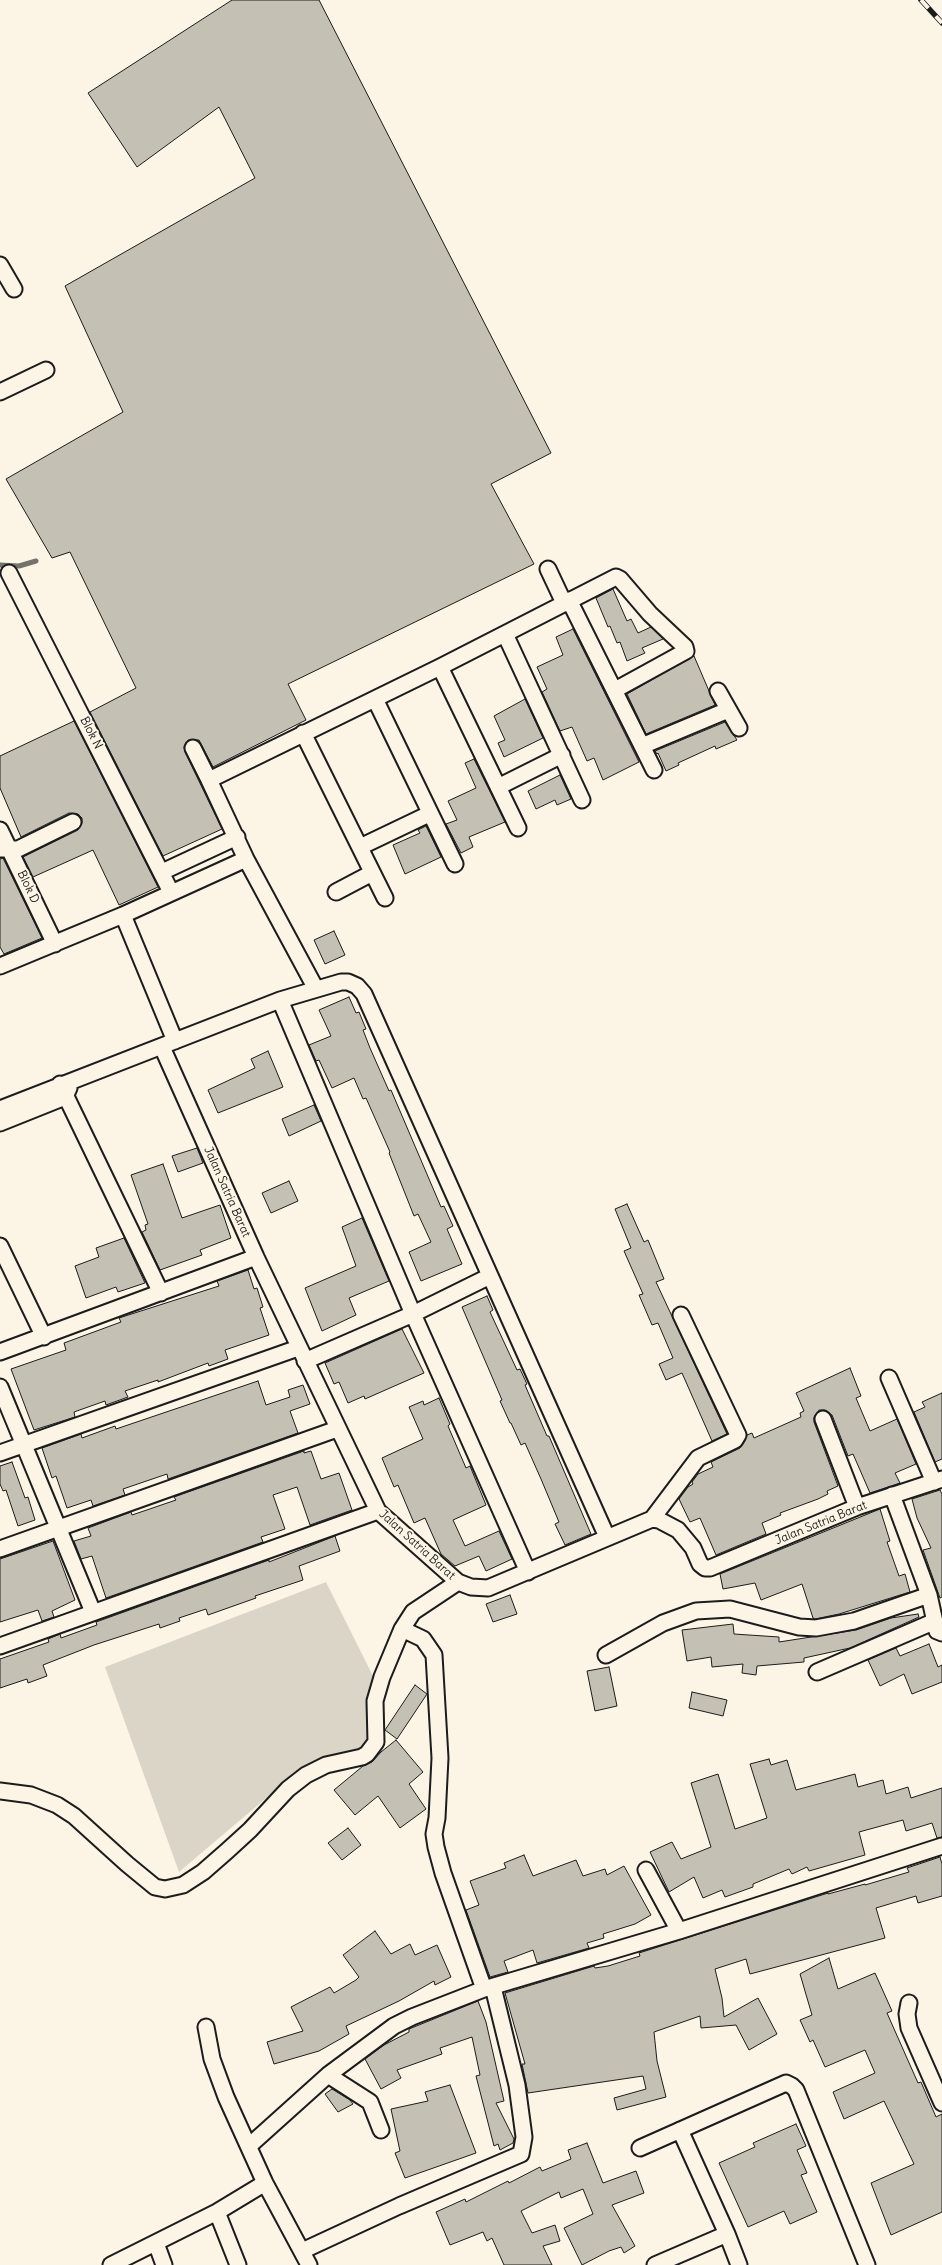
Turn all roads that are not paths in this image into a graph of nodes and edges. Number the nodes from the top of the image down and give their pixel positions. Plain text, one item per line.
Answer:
1 (0, 265) edge
2 (14, 289) dead end
3 (46, 370) dead end
4 (0, 392) edge
5 (548, 569) dead end
6 (9, 573) dead end
7 (566, 602) junction
8 (504, 634) junction
9 (440, 667) junction
10 (615, 690) junction
11 (718, 691) dead end
12 (375, 699) junction
13 (728, 710) junction
14 (739, 728) dead end
15 (303, 733) junction
16 (642, 746) junction
17 (193, 748) dead end
18 (562, 755) junction
19 (654, 770) dead end
20 (209, 780) junction
21 (498, 787) junction
22 (582, 800) dead end
23 (429, 814) junction
24 (73, 822) dead end
25 (518, 828) dead end
26 (0, 830) edge
27 (237, 838) junction
28 (360, 847) junction
29 (5, 849) edge
30 (246, 859) junction
31 (455, 864) dead end
32 (162, 872) junction
33 (372, 873) junction
34 (172, 892) junction
35 (336, 892) dead end
36 (385, 898) dead end
37 (123, 915) junction
38 (56, 944) junction
39 (0, 966) edge
40 (316, 989) junction
41 (280, 1000) junction
42 (169, 1044) junction
43 (66, 1087) junction
44 (0, 1108) edge
45 (0, 1123) edge
46 (0, 1246) edge
47 (256, 1257) junction
48 (490, 1276) junction
49 (161, 1294) junction
50 (414, 1314) junction
51 (680, 1315) dead end
52 (44, 1336) junction
53 (0, 1352) edge
54 (302, 1354) junction
55 (889, 1378) dead end
56 (0, 1387) edge
57 (823, 1419) dead end
58 (337, 1428) junction
59 (23, 1445) junction
60 (0, 1453) edge
61 (938, 1480) edge
62 (892, 1495) junction
63 (858, 1507) junction
64 (378, 1511) junction
65 (652, 1519) junction
66 (58, 1529) junction
67 (607, 1537) junction
68 (0, 1549) edge
69 (528, 1572) junction
70 (458, 1582) junction
71 (934, 1601) edge
72 (94, 1612) junction
73 (938, 1627) edge
74 (402, 1630) junction
75 (0, 1646) edge
76 (606, 1656) dead end
77 (817, 1672) dead end
78 (0, 1791) edge
79 (942, 1846) edge
80 (646, 1870) dead end
81 (679, 1931) junction
82 (489, 1988) junction
83 (909, 2003) dead end
84 (206, 2027) dead end
85 (328, 2075) junction
86 (942, 2103) edge
87 (381, 2130) dead end
88 (680, 2130) junction
89 (249, 2146) junction
90 (640, 2148) dead end
91 (265, 2184) junction
92 (217, 2212) junction
93 (727, 2234) junction
94 (156, 2243) junction
95 (302, 2251) junction
96 (110, 2265) edge
97 (164, 2265) edge
98 (238, 2265) edge
99 (310, 2265) edge
100 (655, 2265) edge
101 (739, 2265) edge
102 (867, 2265) edge

1 - 2 street
3 - 4 street
5 - 7 street
6 - 32 street, Blok N
7 - 8 street
7 - 10 street
7 - 10 street
8 - 9 street
8 - 18 street
9 - 12 street
9 - 21 street
10 - 16 street
11 - 13 street
12 - 15 street
12 - 23 street
13 - 14 street
13 - 16 street
15 - 20 street
15 - 28 street
16 - 19 street
17 - 20 street
18 - 21 street
18 - 22 street
20 - 27 street
21 - 25 street
23 - 28 street
23 - 31 street
24 - 29 street
26 - 29 street, Blok D
27 - 30 street
27 - 32 street
28 - 33 street
29 - 38 street, Blok D
30 - 34 street
30 - 40 street
32 - 34 street, Blok N
33 - 35 street
33 - 36 street
34 - 37 street
37 - 38 street
37 - 42 street, Jalan Satria Barat
38 - 39 street
40 - 41 street
40 - 48 street
41 - 42 street
41 - 50 street
42 - 43 street
42 - 47 street, Jalan Satria Barat
43 - 44 street
43 - 45 street
43 - 49 street
46 - 52 street
47 - 49 street
47 - 54 street, Jalan Satria Barat
48 - 50 street
48 - 67 street
49 - 52 street
50 - 54 street
50 - 69 street
51 - 65 street
52 - 53 street
54 - 58 street, Jalan Satria Barat
54 - 59 street
55 - 61 street
56 - 59 street
57 - 63 street
58 - 64 street, Jalan Satria Barat
58 - 66 street
59 - 60 street
59 - 66 street
61 - 62 street, Jalan Satria Barat
62 - 63 street, Jalan Satria Barat
62 - 71 street
63 - 65 street, Jalan Satria Barat
64 - 70 street, Jalan Satria Barat
64 - 72 street
65 - 67 street, Jalan Satria Barat
66 - 68 street
66 - 72 street
67 - 69 street, Jalan Satria Barat
69 - 70 street, Jalan Satria Barat
70 - 74 street
71 - 73 street
71 - 76 street
72 - 75 street
73 - 77 street
74 - 78 street
74 - 82 street
79 - 81 street
80 - 81 street
81 - 82 street
82 - 85 street
82 - 95 street
83 - 86 street
84 - 89 street
85 - 87 street
85 - 89 street
88 - 90 street
88 - 93 street
88 - 102 street
89 - 91 street
91 - 92 street
91 - 95 street
92 - 94 street
92 - 98 street
93 - 100 street
93 - 101 street
94 - 96 street
94 - 97 street
95 - 99 street

